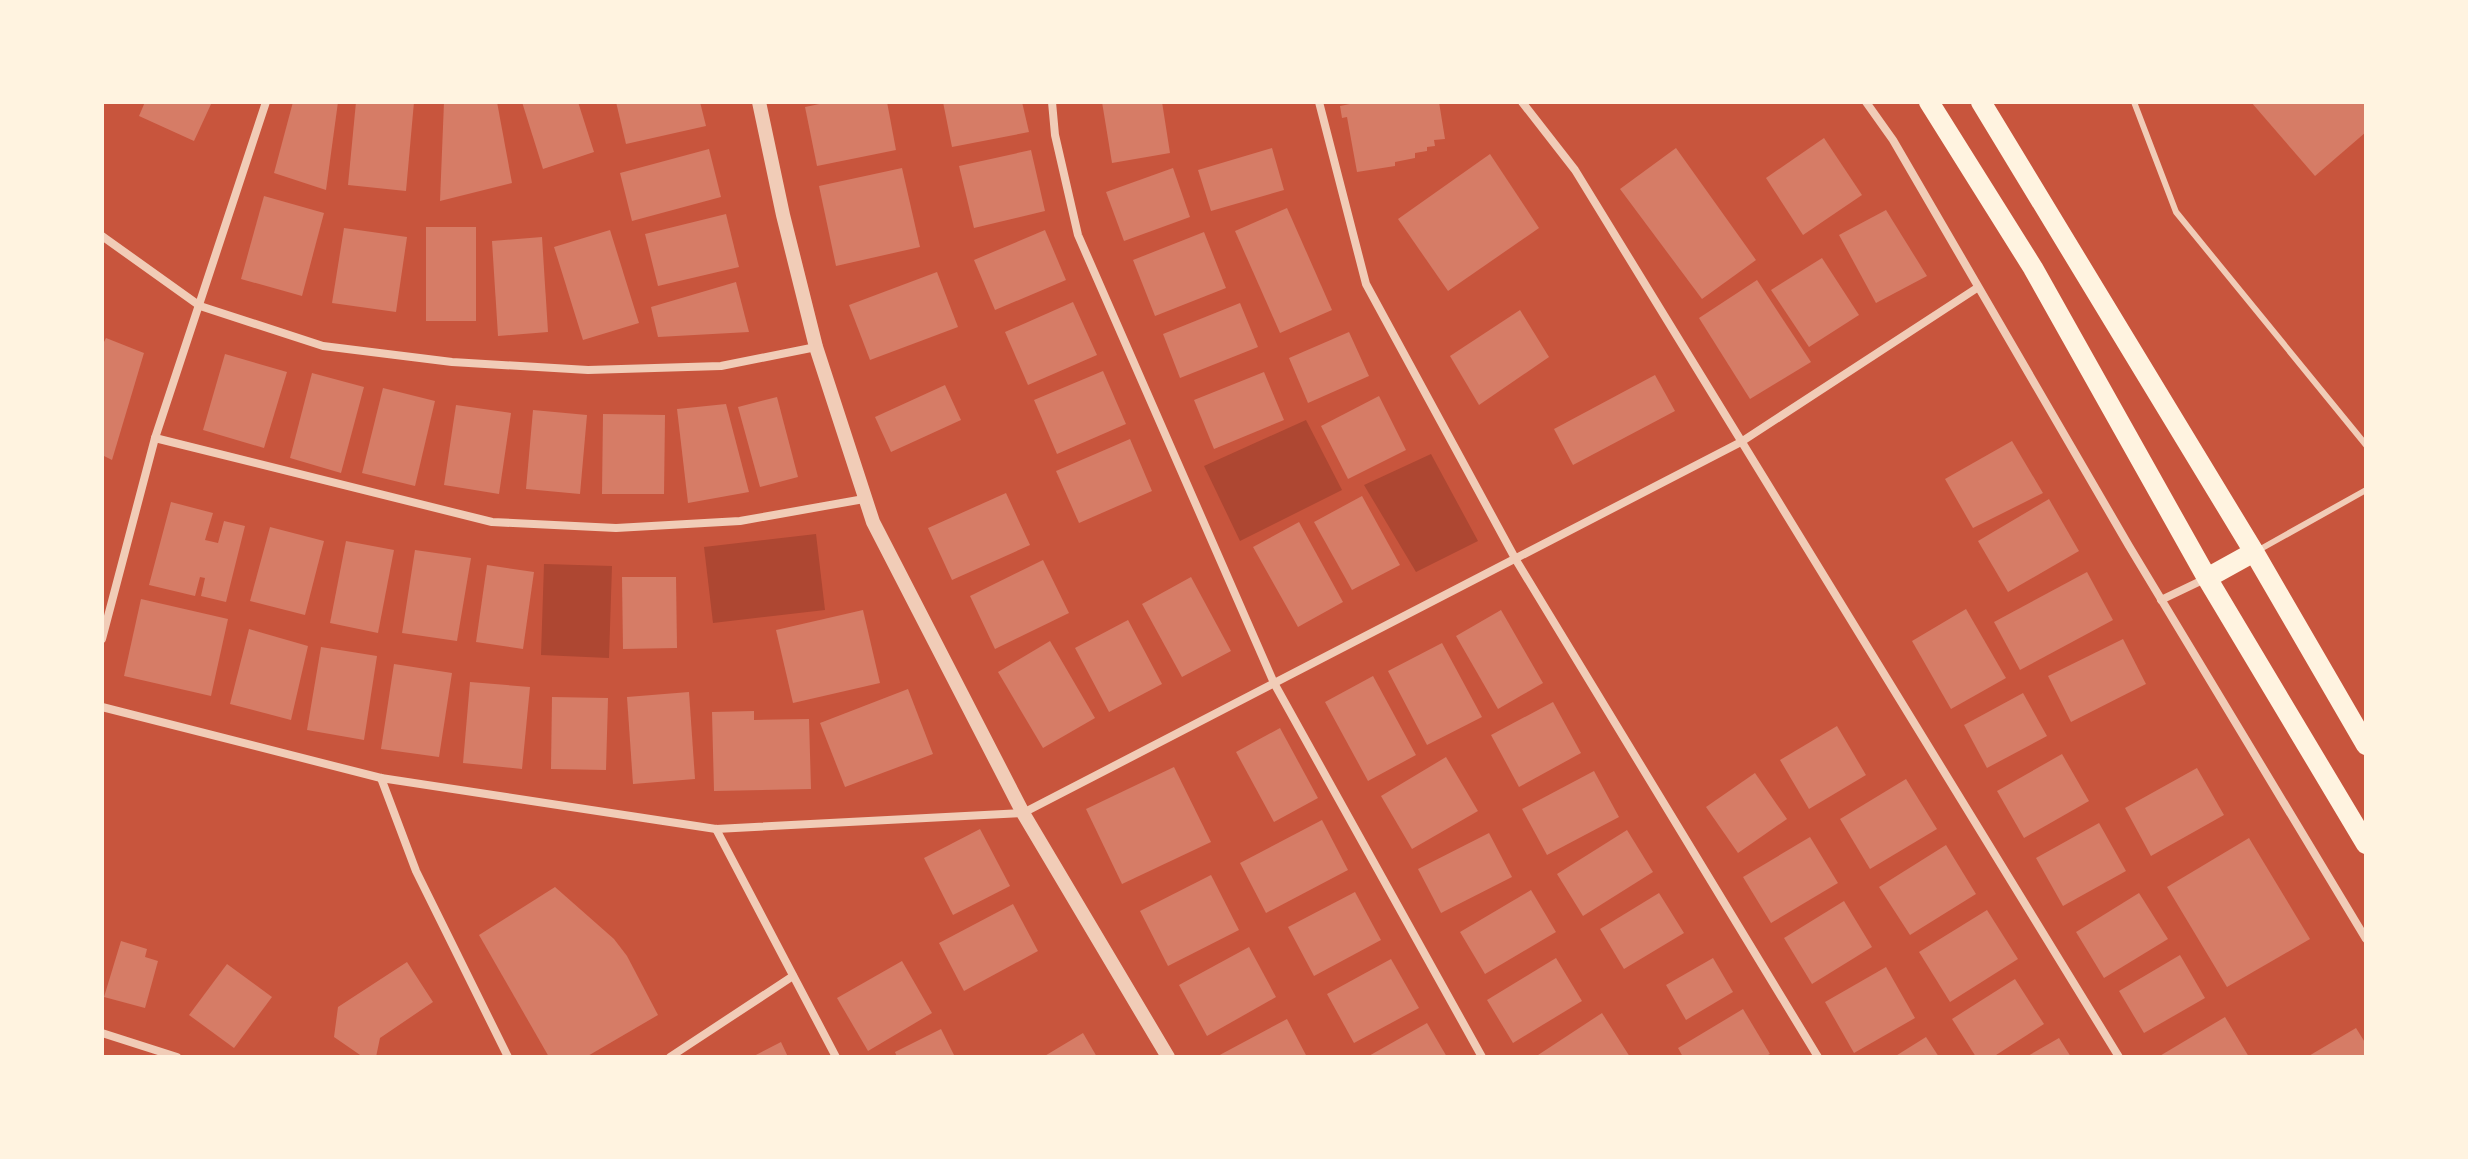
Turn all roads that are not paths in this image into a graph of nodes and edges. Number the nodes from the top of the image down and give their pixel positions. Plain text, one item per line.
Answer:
1 (266, 102) edge
2 (759, 102) edge
3 (1052, 102) edge
4 (1319, 102) edge
5 (1522, 102) edge
6 (1866, 102) edge
7 (1929, 102) edge
8 (1981, 102) edge
9 (2134, 102) edge
10 (102, 236) edge
11 (1977, 288) junction
12 (200, 306) junction
13 (816, 347) junction
14 (155, 438) junction
15 (1741, 442) junction
16 (2366, 445) edge
17 (2366, 490) edge
18 (864, 499) junction
19 (2254, 552) junction
20 (1516, 560) junction
21 (2207, 578) junction
22 (2161, 600) junction
23 (102, 639) edge
24 (1274, 683) junction
25 (102, 707) edge
26 (2366, 745) edge
27 (381, 778) junction
28 (1023, 813) junction
29 (716, 829) junction
30 (2366, 844) edge
31 (2366, 939) edge
32 (793, 976) junction
33 (102, 1033) edge
34 (177, 1057) edge
35 (508, 1057) edge
36 (670, 1057) edge
37 (836, 1057) edge
38 (1168, 1057) edge
39 (1482, 1057) edge
40 (1818, 1057) edge
41 (2119, 1057) edge

1 - 12 street
2 - 13 street
3 - 24 street
4 - 20 street
5 - 15 street
6 - 11 street
7 - 21 main road
8 - 19 main road
9 - 16 lane
10 - 12 street
11 - 15 street
11 - 22 street
12 - 13 street
12 - 14 street
13 - 18 street
14 - 18 street
14 - 23 street
15 - 20 street
15 - 41 street
17 - 19 lane
18 - 28 street
19 - 21 main road
19 - 26 main road
20 - 24 street
20 - 40 street
21 - 22 street
21 - 30 main road
22 - 31 street
24 - 28 street
24 - 39 street
25 - 27 street
27 - 29 street
27 - 35 street
28 - 29 street
28 - 38 street
29 - 32 street
32 - 36 street
32 - 37 street
33 - 34 street

